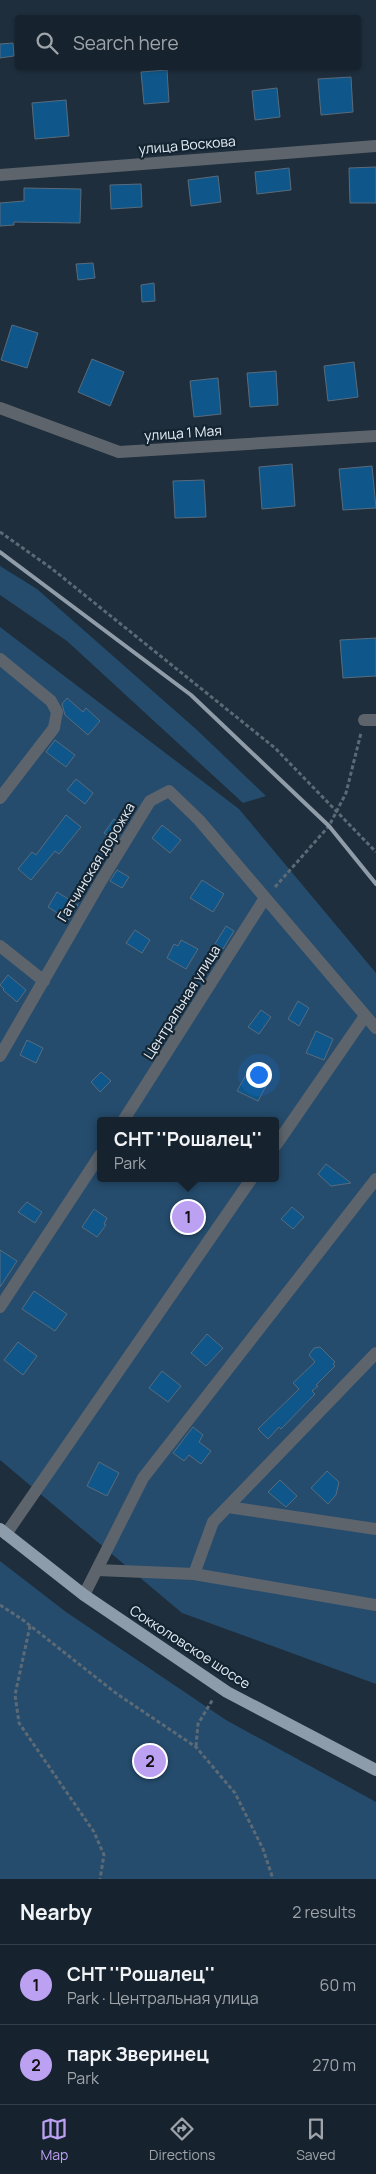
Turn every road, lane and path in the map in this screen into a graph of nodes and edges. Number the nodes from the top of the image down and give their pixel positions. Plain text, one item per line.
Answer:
1 (376, 146) edge
2 (0, 175) edge
3 (0, 408) edge
4 (376, 436) edge
5 (0, 532) edge
6 (0, 659) edge
7 (370, 720) edge
8 (0, 798) edge
9 (338, 811) junction
10 (376, 852) edge
11 (265, 898) junction
12 (0, 946) edge
13 (44, 981) junction
14 (365, 1016) junction
15 (376, 1028) edge
16 (0, 1056) edge
17 (127, 1117) edge
18 (279, 1141) edge
19 (97, 1160) edge
20 (376, 1178) edge
21 (249, 1182) edge
22 (0, 1306) edge
23 (375, 1357) edge
24 (228, 1507) junction
25 (376, 1529) edge
26 (3, 1531) edge
27 (97, 1570) junction
28 (194, 1574) junction
29 (84, 1595) junction
30 (0, 1605) edge
31 (376, 1605) edge
32 (30, 1626) junction
33 (221, 1688) junction
34 (196, 1747) junction
35 (376, 1770) edge
36 (100, 1879) edge
37 (273, 1879) edge

1 - 2 street, улица Воскова
3 - 4 street, улица 1 Мая
5 - 9 path
6 - 8 street
7 - 9 path
9 - 10 path
9 - 11 path
11 - 13 street, Гатчинская дорожка
11 - 14 street
11 - 17 street, Центральная улица
12 - 13 street
13 - 16 street, Гатчинская дорожка
14 - 15 street
14 - 18 street
19 - 22 street
20 - 27 street
21 - 26 street
23 - 24 street
24 - 25 street
24 - 28 street
26 - 29 main road, Сокколовское шоссе
27 - 28 street
27 - 29 street
28 - 31 street
29 - 33 main road, Сокколовское шоссе
30 - 32 path
32 - 34 path
32 - 36 path
33 - 34 path
33 - 35 main road, Сокколовское шоссе
34 - 37 path

